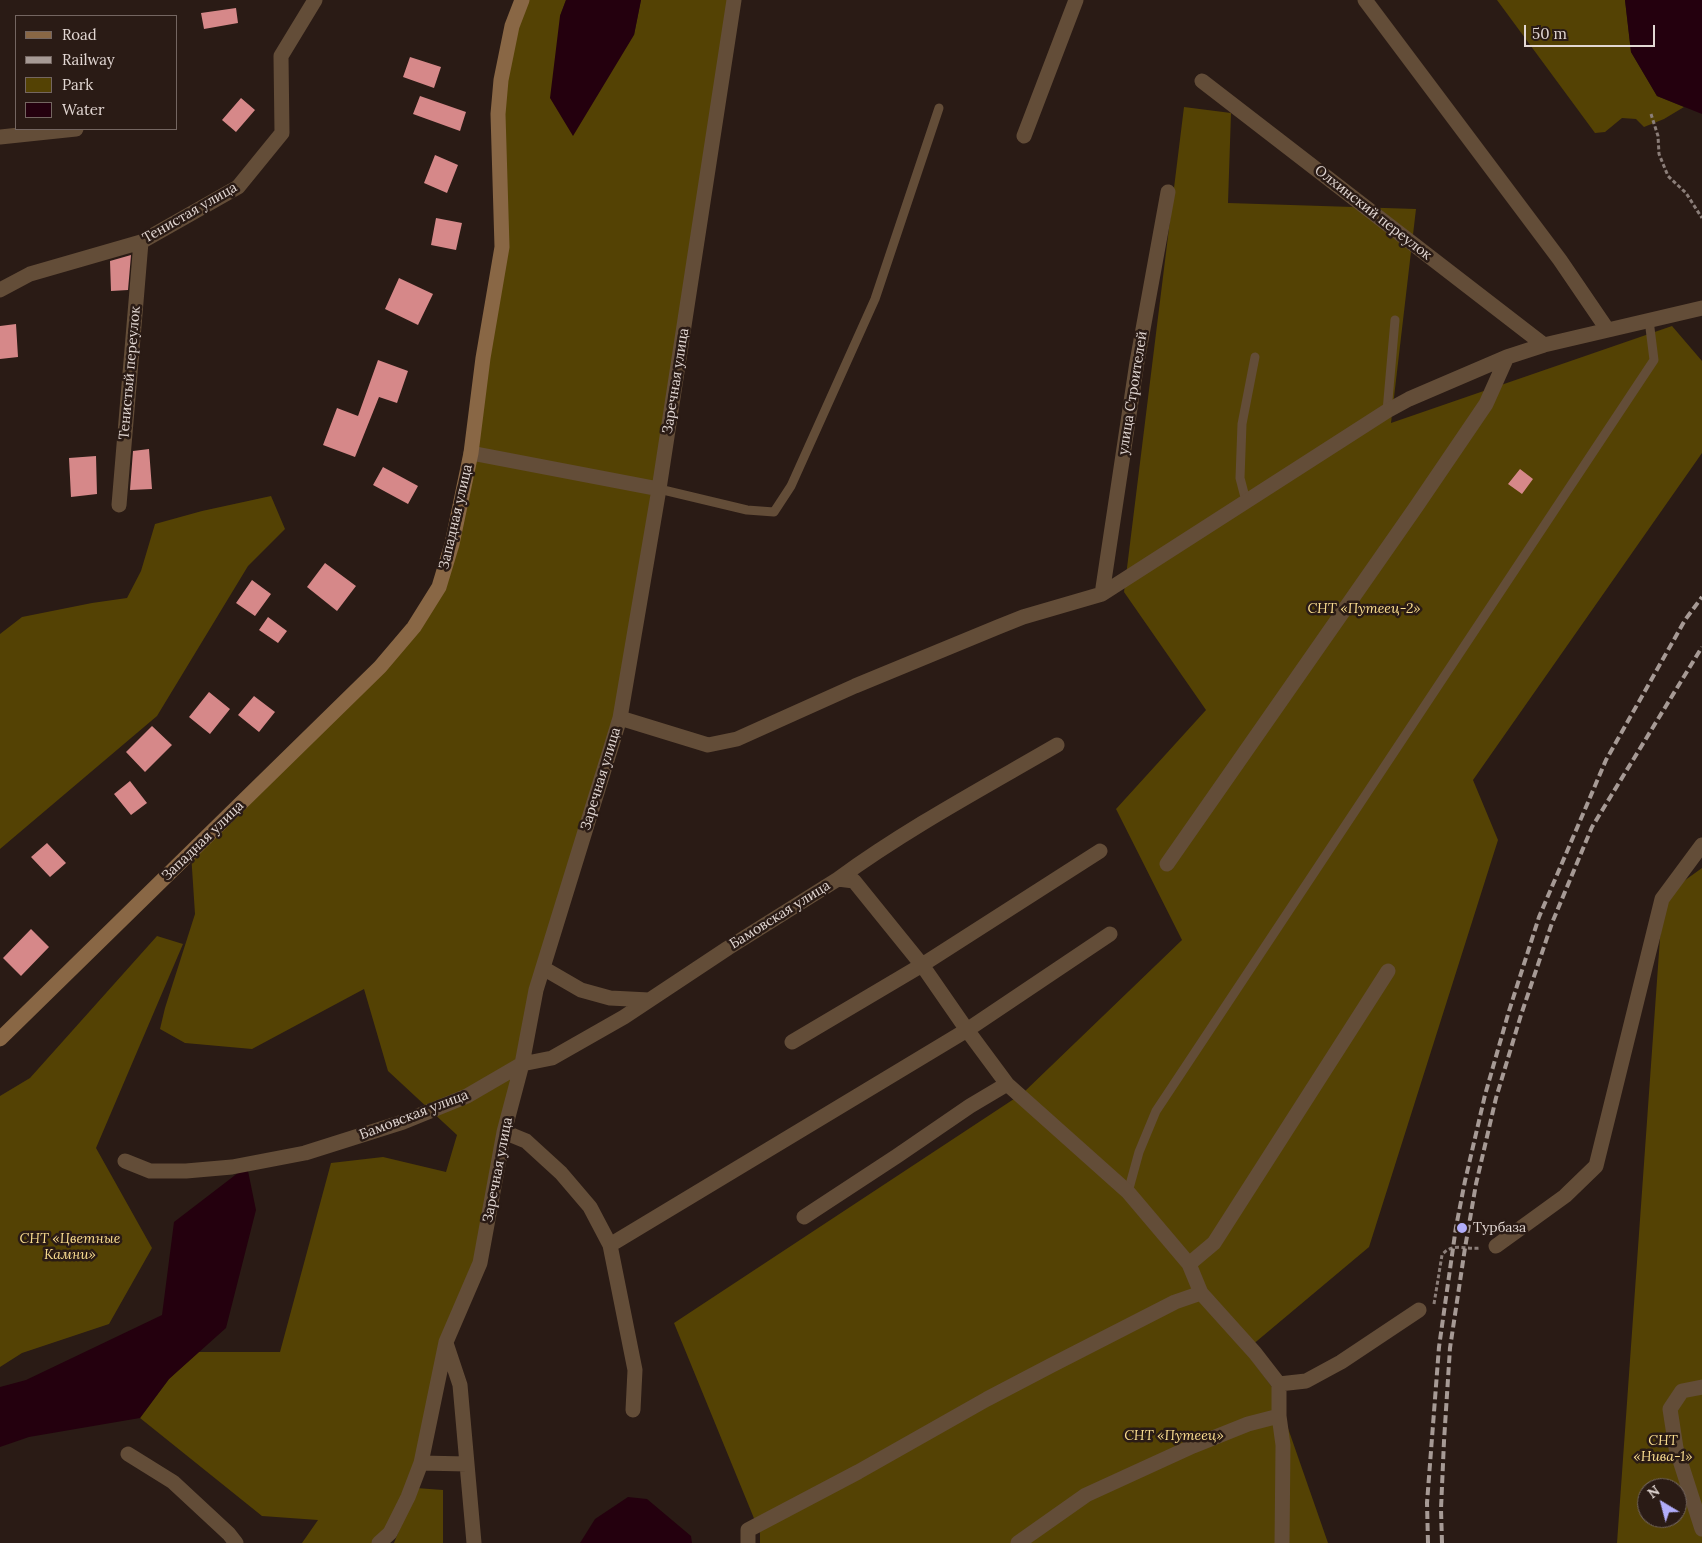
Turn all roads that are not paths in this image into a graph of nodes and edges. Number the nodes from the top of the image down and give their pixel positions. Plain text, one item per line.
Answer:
1 (315, 0) edge
2 (522, 0) edge
3 (734, 0) edge
4 (1076, 0) edge
5 (1365, 0) edge
6 (1202, 81) dead end
7 (939, 108) dead end
8 (66, 130) edge
9 (1024, 136) dead end
10 (0, 137) edge
11 (1168, 192) dead end
12 (141, 242) junction
13 (0, 290) edge
14 (1702, 308) edge
15 (1395, 320) dead end
16 (1649, 320) junction
17 (1607, 329) junction
18 (1544, 345) junction
19 (1255, 357) dead end
20 (1507, 357) junction
21 (1387, 411) junction
22 (472, 453) junction
23 (659, 489) junction
24 (1246, 501) junction
25 (119, 505) dead end
26 (1102, 594) junction
27 (620, 718) junction
28 (1058, 746) dead end
29 (1702, 845) edge
30 (1100, 851) dead end
31 (1167, 864) dead end
32 (838, 878) junction
33 (1110, 934) dead end
34 (922, 965) junction
35 (542, 968) junction
36 (1388, 971) dead end
37 (649, 1000) junction
38 (966, 1030) junction
39 (0, 1039) edge
40 (792, 1042) dead end
41 (522, 1064) junction
42 (1007, 1084) junction
43 (504, 1132) junction
44 (125, 1161) dead end
45 (1128, 1192) junction
46 (804, 1216) dead end
47 (610, 1245) junction
48 (1496, 1246) road end
49 (1189, 1264) junction
50 (1201, 1293) junction
51 (1418, 1310) road end
52 (446, 1342) junction
53 (1279, 1384) junction
54 (1702, 1387) edge
55 (633, 1410) dead end
56 (1279, 1416) junction
57 (128, 1454) dead end
58 (420, 1463) junction
59 (467, 1464) junction
60 (1702, 1529) edge
61 (236, 1543) edge
62 (378, 1543) edge
63 (474, 1543) edge
64 (748, 1543) edge
65 (1018, 1543) edge
66 (1282, 1543) edge

1 - 12 street, Тенистая улица
2 - 22 main road, Западная улица
3 - 23 street, Заречная улица
4 - 9 street
5 - 17 street
6 - 18 street, Олхинский переулок
7 - 23 lane
8 - 10 street
11 - 26 street, улица Строителей
12 - 13 street, Тенистая улица
12 - 25 street, Тенистый переулок
14 - 16 street
15 - 21 lane
16 - 17 street
16 - 45 lane
17 - 18 street
18 - 20 street
19 - 24 lane
20 - 21 street
20 - 31 street
21 - 24 street
22 - 23 street
22 - 39 main road, Западная улица
23 - 27 street, Заречная улица
24 - 26 street
26 - 27 street
27 - 35 street, Заречная улица
28 - 32 street
29 - 48 street
30 - 34 street
32 - 34 street, Бамовская улица
32 - 37 street, Бамовская улица
33 - 38 street
34 - 38 street, Бамовская улица
34 - 40 street
35 - 37 street
35 - 41 street, Заречная улица
36 - 49 street
37 - 41 street, Бамовская улица
38 - 42 street, Бамовская улица
38 - 47 street
41 - 43 street, Заречная улица
41 - 44 street, Бамовская улица
42 - 45 street, Бамовская улица
42 - 46 street
43 - 47 street
43 - 52 street, Заречная улица
45 - 49 street, Бамовская улица
47 - 55 street
49 - 50 street, Бамовская улица
50 - 53 street, Бамовская улица
50 - 64 street
51 - 53 street
52 - 58 street, Заречная улица
52 - 59 street
53 - 56 street
54 - 60 street
56 - 65 street
56 - 66 street
57 - 61 street
58 - 59 street
58 - 62 street, Заречная улица
59 - 63 street

